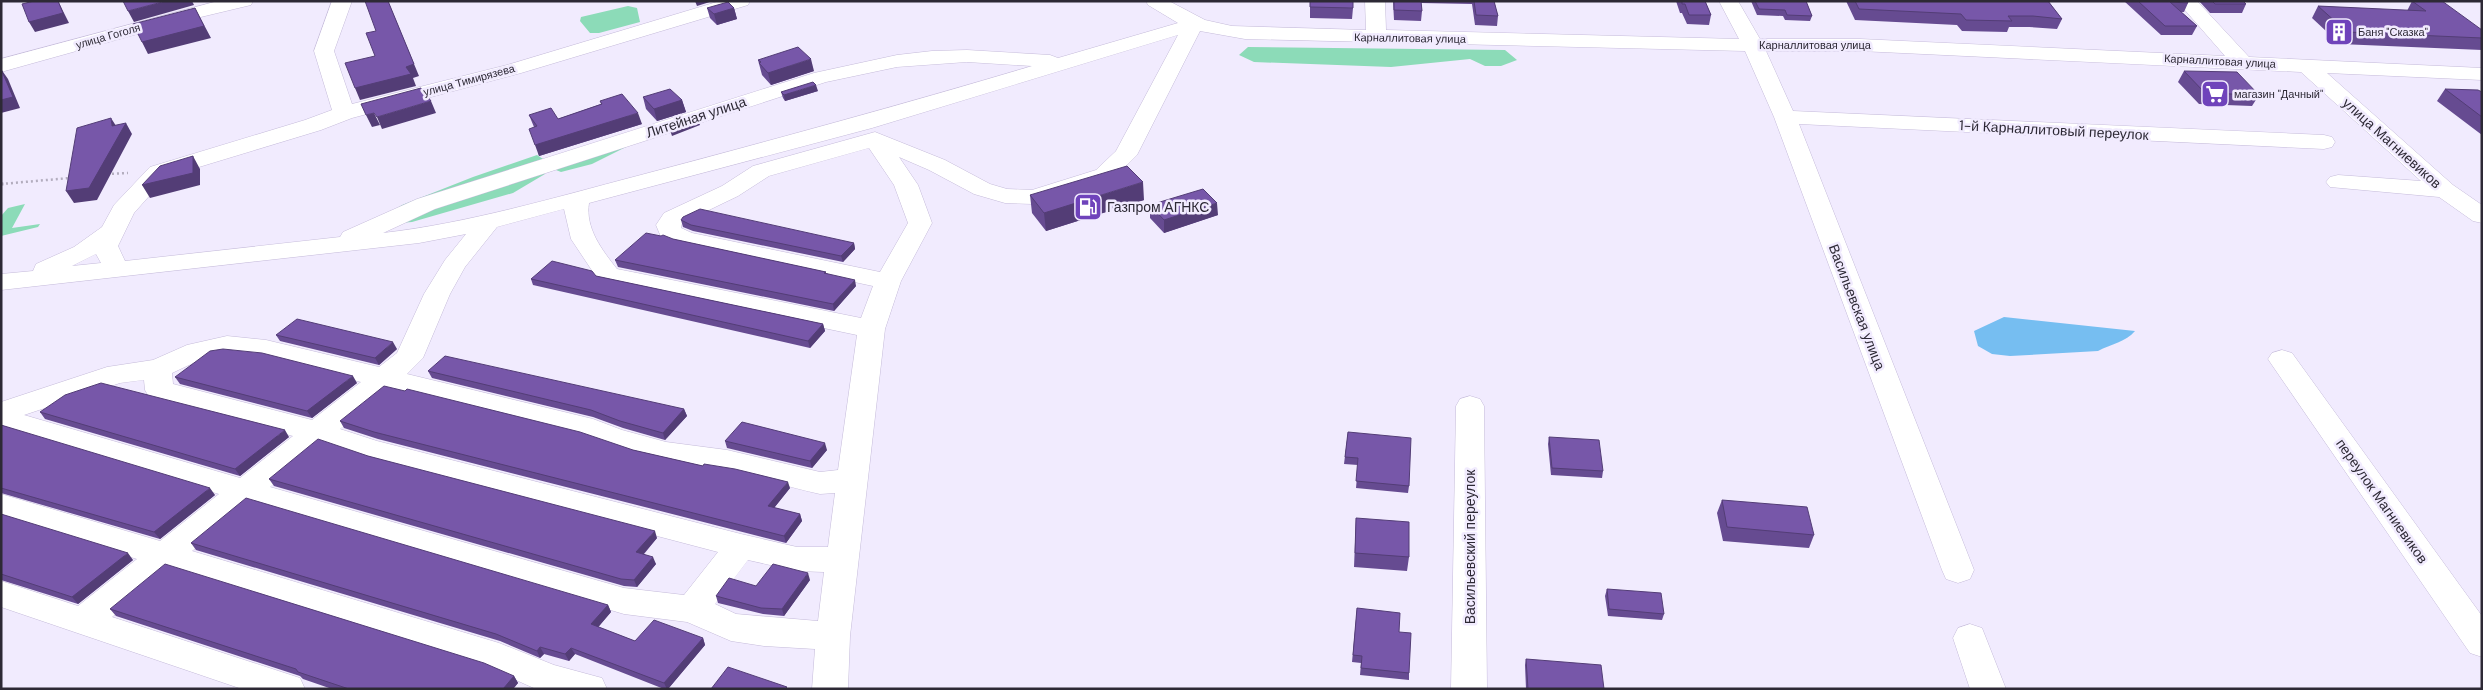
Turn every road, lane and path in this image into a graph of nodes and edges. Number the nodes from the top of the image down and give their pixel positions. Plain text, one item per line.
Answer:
1 (244, 1) edge
2 (342, 1) edge
3 (741, 1) edge
4 (1155, 1) edge
5 (1375, 1) edge
6 (1728, 1) edge
7 (2186, 1) edge
8 (1194, 24) junction
9 (1376, 37) junction
10 (1753, 45) junction
11 (1071, 62) junction
12 (2242, 62) junction
13 (2306, 65) junction
14 (1, 66) edge
15 (2482, 74) edge
16 (344, 113) junction
17 (1785, 118) junction
18 (869, 131) junction
19 (2324, 142) dead end
20 (158, 172) junction
21 (103, 175) edge
22 (75, 177) edge
23 (2338, 182) dead end
24 (1, 184) edge
25 (2445, 190) junction
26 (578, 198) junction
27 (2482, 216) edge
28 (488, 222) junction
29 (109, 234) junction
30 (335, 246) junction
31 (116, 268) junction
32 (29, 278) junction
33 (888, 281) junction
34 (1, 282) edge
35 (871, 329) junction
36 (2282, 359) dead end
37 (158, 369) junction
38 (384, 378) junction
39 (1470, 406) dead end
40 (5, 411) edge
41 (317, 432) junction
42 (853, 480) junction
43 (246, 490) junction
44 (1, 505) edge
45 (741, 546) junction
46 (166, 555) junction
47 (843, 560) junction
48 (1958, 570) dead end
49 (1, 594) edge
50 (692, 610) junction
51 (83, 621) junction
52 (834, 636) junction
53 (1970, 638) dead end
54 (2482, 643) edge
55 (287, 689) edge
56 (589, 689) edge
57 (830, 689) edge
58 (1469, 689) edge
59 (1988, 689) edge

1 - 14 street, улица Гоголя
2 - 16 street
3 - 16 street, улица Тимирязева
4 - 8 street, Карналлитовая улица
5 - 9 street
6 - 10 street, Васильевская улица
7 - 12 street
8 - 9 street, Карналлитовая улица
8 - 11 street
8 - 18 street
9 - 10 street, Карналлитовая улица
10 - 12 street, Карналлитовая улица
10 - 17 street, Васильевская улица
11 - 18 street
11 - 30 street, Литейная улица
12 - 13 street, Карналлитовая улица
13 - 15 street, Карналлитовая улица
13 - 25 street, улица Магниевиков
16 - 20 street, улица Тимирязева
17 - 19 street, 1-й Карналлитовый переулок
17 - 48 street, Васильевская улица
18 - 26 street
18 - 33 street
18 - 33 street
20 - 21 path
20 - 29 street
22 - 24 path
23 - 25 street
25 - 27 street, улица Магниевиков
26 - 28 street
26 - 35 street
28 - 30 street
28 - 38 street
29 - 31 street
29 - 32 street
30 - 31 street
31 - 32 street
32 - 34 street
33 - 35 street
35 - 42 street
36 - 54 street, переулок Магниевиков
37 - 38 street
37 - 40 street
37 - 41 street
38 - 41 street
38 - 42 street
39 - 58 street, Васильевский переулок
40 - 43 street
41 - 43 street
41 - 45 street
42 - 47 street
43 - 46 street
43 - 50 street
44 - 46 street
45 - 47 street
45 - 50 street
46 - 51 street
46 - 56 street
47 - 52 street
49 - 51 street
50 - 52 street
51 - 55 street
52 - 57 street
53 - 59 street

